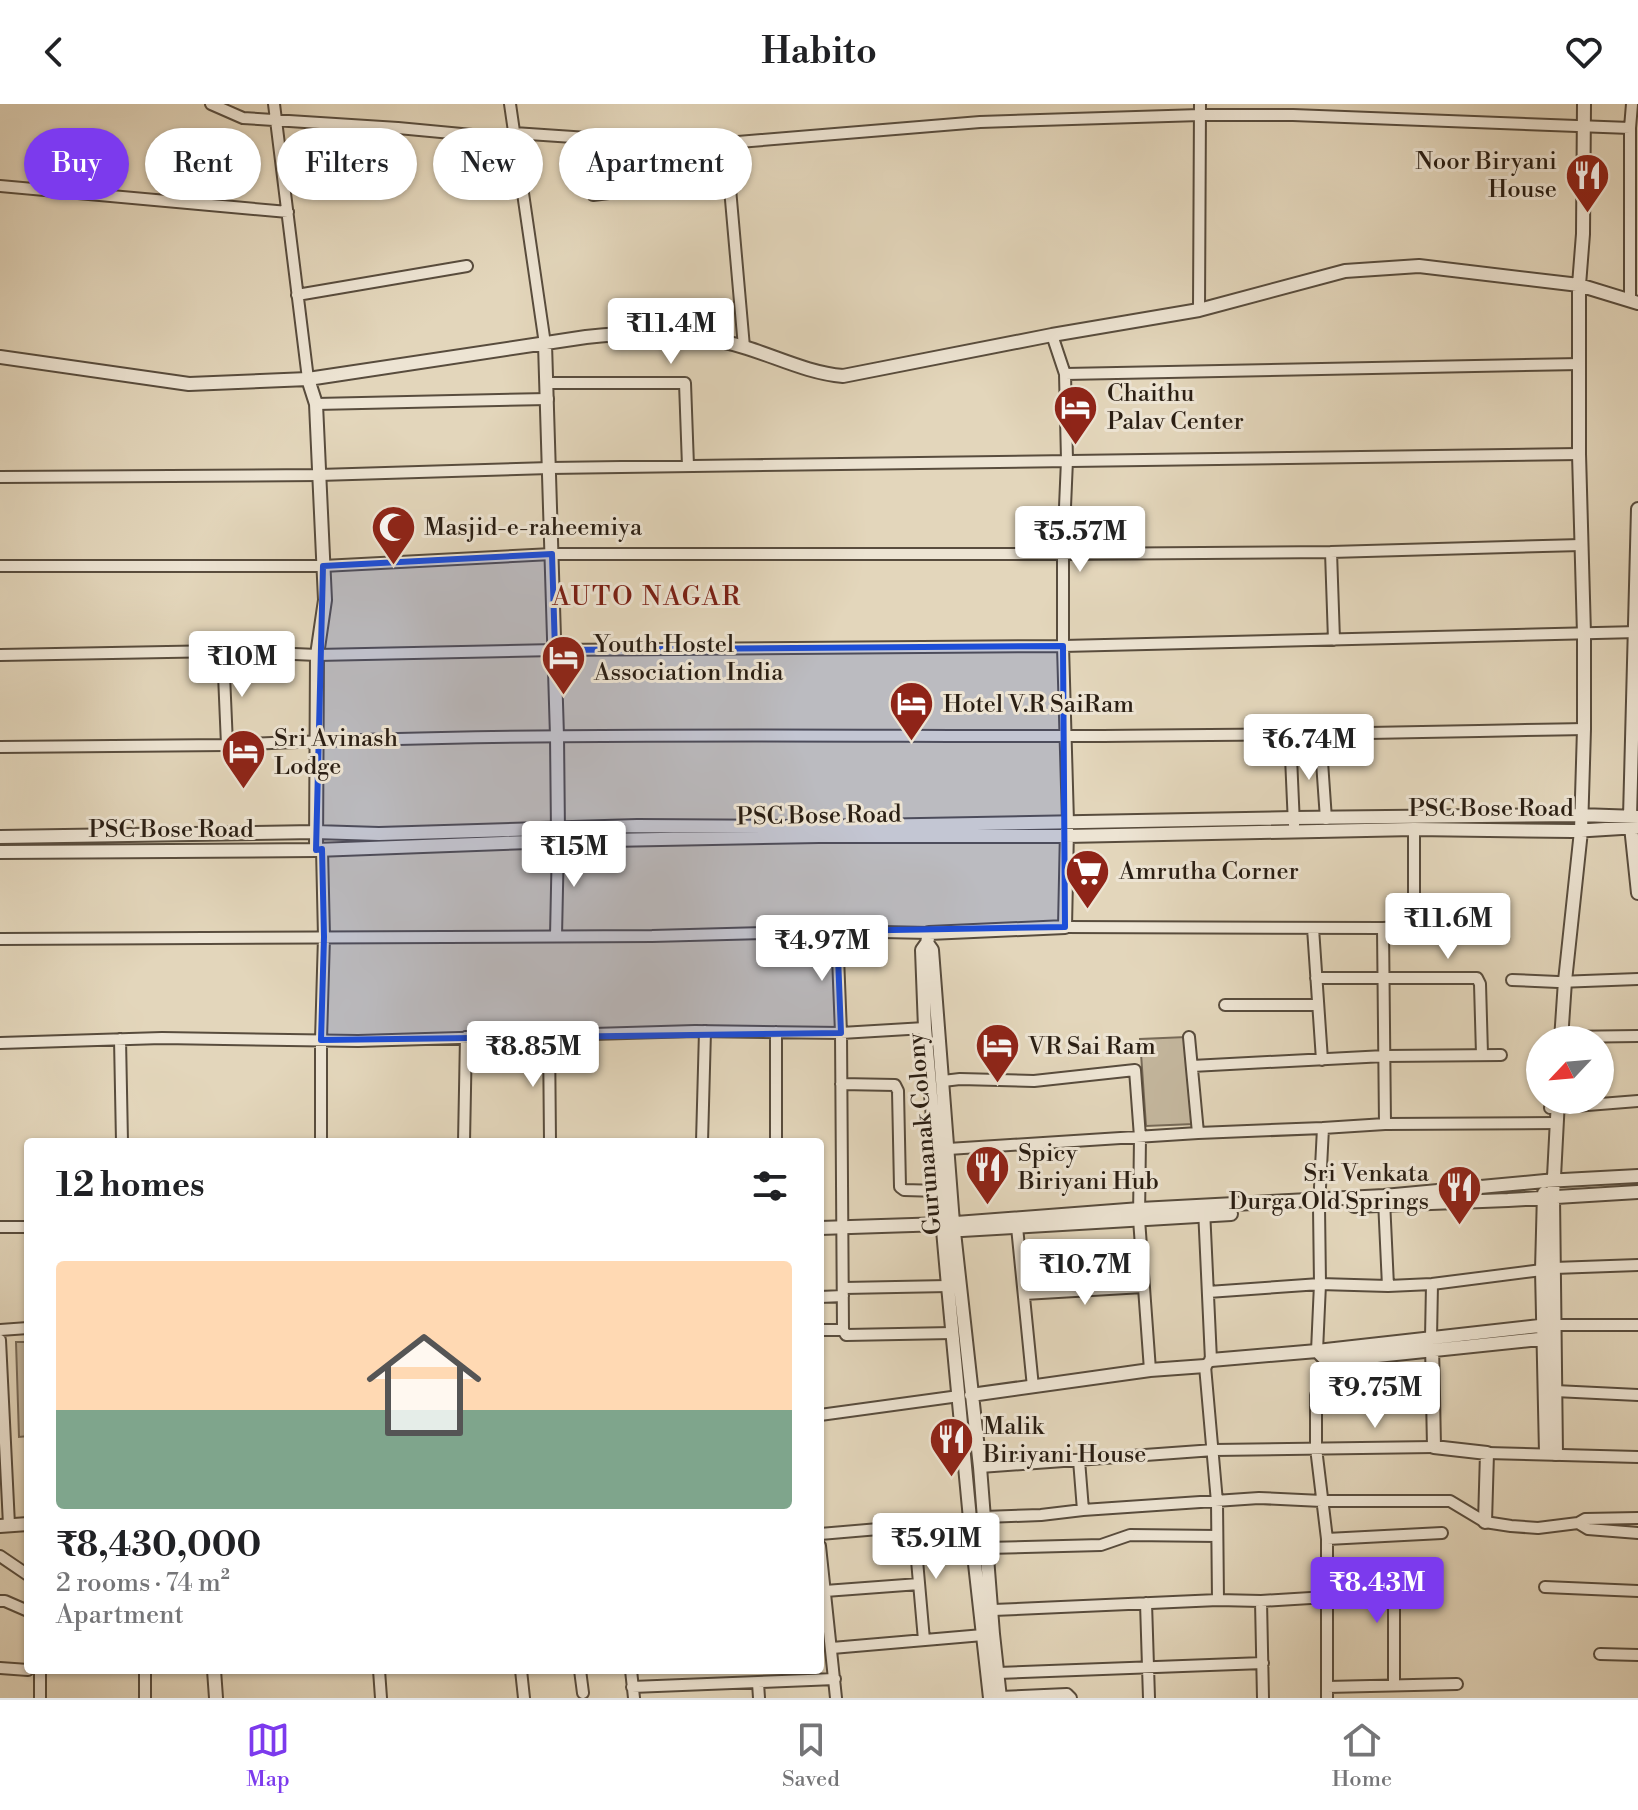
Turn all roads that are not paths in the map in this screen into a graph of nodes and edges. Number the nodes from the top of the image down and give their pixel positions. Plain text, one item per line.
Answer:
1 (211, 104) edge
2 (274, 104) edge
3 (510, 104) edge
4 (1584, 104) edge
5 (1632, 104) edge
6 (1200, 110) edge
7 (277, 122) junction
8 (1583, 127) junction
9 (514, 128) edge
10 (1630, 128) junction
11 (433, 130) edge
12 (752, 141) edge
13 (0, 186) edge
14 (1635, 198) edge
15 (524, 200) edge
16 (731, 200) edge
17 (288, 212) junction
18 (467, 266) dead end
19 (1579, 285) junction
20 (297, 295) junction
21 (1634, 301) edge
22 (1199, 310) junction
23 (1052, 335) junction
24 (545, 344) junction
25 (744, 347) junction
26 (0, 357) edge
27 (1580, 364) junction
28 (1065, 374) junction
29 (308, 379) junction
30 (547, 383) junction
31 (548, 399) junction
32 (316, 404) junction
33 (1579, 454) junction
34 (1067, 460) junction
35 (688, 466) junction
36 (550, 468) junction
37 (319, 475) junction
38 (0, 477) edge
39 (1638, 509) edge
40 (1581, 545) junction
41 (1331, 552) junction
42 (552, 554) junction
43 (1063, 554) junction
44 (0, 566) edge
45 (323, 566) junction
46 (1637, 632) edge
47 (1584, 634) junction
48 (1334, 640) junction
49 (1063, 646) junction
50 (555, 650) junction
51 (223, 651) junction
52 (0, 655) edge
53 (317, 655) junction
54 (1584, 729) junction
55 (1320, 733) junction
56 (1290, 734) junction
57 (557, 736) junction
58 (1064, 736) junction
59 (317, 741) junction
60 (227, 745) junction
61 (0, 747) edge
62 (1580, 815) junction
63 (1326, 819) junction
64 (1068, 822) junction
65 (1634, 822) edge
66 (1294, 825) junction
67 (1414, 829) junction
68 (1577, 831) junction
69 (315, 832) junction
70 (558, 834) junction
71 (1067, 836) junction
72 (0, 837) edge
73 (319, 850) junction
74 (0, 852) edge
75 (1638, 893) edge
76 (1065, 927) junction
77 (1313, 928) junction
78 (1383, 928) junction
79 (837, 931) junction
80 (556, 936) junction
81 (324, 937) junction
82 (928, 938) junction
83 (0, 939) edge
84 (1316, 978) junction
85 (1384, 978) junction
86 (1638, 979) edge
87 (1512, 980) dead end
88 (1561, 982) junction
89 (1225, 1005) dead end
90 (1318, 1005) junction
91 (1559, 1026) edge
92 (925, 1028) junction
93 (705, 1031) junction
94 (776, 1032) junction
95 (841, 1033) junction
96 (549, 1035) junction
97 (1638, 1036) edge
98 (466, 1037) junction
99 (1189, 1037) dead end
100 (1614, 1037) edge
101 (120, 1039) junction
102 (321, 1040) junction
103 (0, 1043) edge
104 (1482, 1054) junction
105 (1501, 1055) dead end
106 (1385, 1056) junction
107 (1322, 1060) junction
108 (1192, 1066) junction
109 (943, 1081) junction
110 (841, 1084) junction
111 (1638, 1101) edge
112 (1614, 1102) edge
113 (1553, 1114) edge
114 (1553, 1123) junction
115 (1385, 1124) junction
116 (1323, 1128) junction
117 (1198, 1133) junction
118 (1140, 1137) junction
119 (122, 1138) edge
120 (321, 1138) edge
121 (464, 1138) edge
122 (550, 1138) edge
123 (702, 1138) edge
124 (776, 1138) edge
125 (948, 1149) junction
126 (1638, 1176) edge
127 (1550, 1181) junction
128 (940, 1191) junction
129 (1638, 1192) edge
130 (1548, 1196) junction
131 (1384, 1200) junction
132 (1319, 1203) junction
133 (1204, 1211) junction
134 (1139, 1214) junction
135 (0, 1227) edge
136 (24, 1227) edge
137 (844, 1227) junction
138 (948, 1227) junction
139 (1017, 1227) junction
140 (824, 1228) edge
141 (1638, 1265) edge
142 (1548, 1269) junction
143 (1320, 1284) junction
144 (1432, 1284) junction
145 (948, 1286) junction
146 (1388, 1286) junction
147 (1143, 1287) junction
148 (844, 1292) junction
149 (1208, 1292) junction
150 (1024, 1294) junction
151 (824, 1296) edge
152 (1638, 1325) edge
153 (24, 1328) edge
154 (0, 1330) edge
155 (824, 1330) edge
156 (843, 1330) junction
157 (1549, 1332) junction
158 (952, 1333) junction
159 (0, 1340) edge
160 (1432, 1344) junction
161 (1317, 1351) junction
162 (1208, 1363) junction
163 (1150, 1370) junction
164 (1033, 1387) junction
165 (1555, 1391) junction
166 (1316, 1395) dead end
167 (1638, 1395) edge
168 (965, 1396) junction
169 (824, 1414) edge
170 (1434, 1447) junction
171 (1316, 1448) junction
172 (1214, 1450) junction
173 (1487, 1453) junction
174 (1551, 1454) junction
175 (1638, 1457) edge
176 (1079, 1460) junction
177 (980, 1467) junction
178 (1322, 1501) junction
179 (1217, 1502) junction
180 (1083, 1510) junction
181 (983, 1513) junction
182 (969, 1514) junction
183 (1638, 1518) edge
184 (1485, 1522) junction
185 (1578, 1523) junction
186 (24, 1524) edge
187 (4, 1526) edge
188 (914, 1526) junction
189 (1442, 1533) dead end
190 (1638, 1533) edge
191 (824, 1534) edge
192 (1217, 1536) junction
193 (1327, 1539) junction
194 (986, 1548) junction
195 (0, 1556) edge
196 (24, 1572) edge
197 (824, 1582) edge
198 (919, 1584) junction
199 (1545, 1587) dead end
200 (825, 1591) junction
201 (1638, 1591) edge
202 (1327, 1597) junction
203 (1218, 1600) junction
204 (0, 1601) edge
205 (1261, 1601) junction
206 (1146, 1603) junction
207 (24, 1609) edge
208 (993, 1610) junction
209 (824, 1616) edge
210 (983, 1635) junction
211 (924, 1640) junction
212 (832, 1648) junction
213 (1600, 1654) dead end
214 (1638, 1655) edge
215 (1263, 1663) junction
216 (1148, 1667) junction
217 (0, 1668) edge
218 (24, 1670) edge
219 (998, 1673) junction
220 (40, 1674) edge
221 (145, 1674) edge
222 (214, 1674) edge
223 (379, 1674) edge
224 (521, 1674) edge
225 (581, 1674) edge
226 (835, 1679) junction
227 (758, 1683) junction
228 (1457, 1684) dead end
229 (1394, 1685) junction
230 (1327, 1692) edge
231 (583, 1693) dead end
232 (633, 1693) edge
233 (40, 1698) edge
234 (145, 1698) edge
235 (216, 1698) edge
236 (381, 1698) edge
237 (524, 1698) edge
238 (759, 1698) edge
239 (836, 1698) edge
240 (997, 1698) edge
241 (1071, 1698) edge
242 (1149, 1698) edge
243 (1263, 1698) edge

1 - 7 street
2 - 7 street
3 - 9 street
4 - 8 street
5 - 10 street
6 - 8 street
6 - 12 street
6 - 22 street
7 - 11 street
7 - 17 street
8 - 10 street
8 - 19 street
10 - 14 street
13 - 17 street
14 - 21 street
15 - 24 street
16 - 25 street
17 - 20 street
18 - 20 street
19 - 21 street
19 - 22 street
19 - 27 street
20 - 29 street
22 - 23 street
23 - 25 street
23 - 28 street
24 - 25 street
24 - 29 street
24 - 30 street
26 - 29 street
27 - 28 street
27 - 33 street
28 - 34 street
29 - 32 street
30 - 31 street
30 - 35 street
31 - 32 street
31 - 36 street
32 - 37 street
33 - 34 street
33 - 40 street
34 - 35 street
34 - 43 street
35 - 36 street
36 - 37 street
36 - 42 street
37 - 38 street
37 - 45 street
39 - 46 street
40 - 41 street
40 - 47 street
41 - 43 street
41 - 48 street
42 - 43 street
42 - 45 street
42 - 50 street
43 - 49 street
44 - 45 street
45 - 53 street
46 - 47 street
46 - 65 street
47 - 48 street
47 - 54 street
48 - 49 street
49 - 50 street
49 - 58 street
50 - 53 street
50 - 57 street
51 - 52 street
51 - 53 street
51 - 60 street
53 - 59 street
54 - 55 street
54 - 62 street
55 - 56 street
55 - 63 street
56 - 58 street
56 - 66 street
57 - 58 street
57 - 59 street
57 - 70 street
58 - 64 street
59 - 60 street
59 - 69 street
60 - 61 street
62 - 63 street, PSC Bose Road
62 - 65 street, PSC Bose Road
62 - 68 street
63 - 66 street, PSC Bose Road
64 - 66 street, PSC Bose Road
64 - 70 street, PSC Bose Road
64 - 71 street
65 - 68 street, PSC Bose Road
65 - 75 street
66 - 67 street, PSC Bose Road
66 - 71 street, PSC Bose Road
67 - 68 street, PSC Bose Road
67 - 78 street
68 - 88 street
69 - 70 street, PSC Bose Road
69 - 72 street, PSC Bose Road
69 - 73 street
70 - 71 street, PSC Bose Road
70 - 73 street, PSC Bose Road
70 - 80 street
71 - 76 street
73 - 74 street, PSC Bose Road
73 - 81 street
76 - 77 street
76 - 82 street
77 - 78 street
77 - 84 street
78 - 85 street
79 - 80 street
79 - 82 street
79 - 95 street
80 - 81 street
81 - 83 street
81 - 102 street
82 - 92 street, Gurunanak Colony
82 - 109 street, Gurunanak Colony
84 - 85 street
84 - 90 street
85 - 104 street
85 - 106 street
86 - 88 street
87 - 88 street
88 - 91 street
89 - 90 street
90 - 107 street
92 - 95 street
92 - 128 street, Gurunanak Colony
93 - 94 street
93 - 96 street
93 - 123 street
94 - 95 street
94 - 124 street
95 - 110 street
96 - 98 street
96 - 122 street
97 - 100 street
98 - 102 street
98 - 121 street
99 - 108 street
101 - 102 street
101 - 103 street
101 - 119 street
102 - 120 street
104 - 105 street
104 - 106 street
106 - 107 street
106 - 115 street
107 - 108 street
108 - 117 street
109 - 118 street
109 - 125 street, Gurunanak Colony
110 - 128 street
110 - 137 street
111 - 112 street
113 - 114 street
114 - 115 street
114 - 127 street
115 - 116 street
116 - 117 street
116 - 132 street
117 - 118 street
118 - 125 street
118 - 134 street
125 - 138 street, Gurunanak Colony
126 - 127 street
127 - 130 street
127 - 131 street
128 - 138 street, Gurunanak Colony
129 - 130 street
130 - 131 street
130 - 142 street
131 - 132 street
131 - 146 street
132 - 133 street
132 - 143 street
133 - 134 street
133 - 149 street
134 - 138 street
134 - 139 street
134 - 147 street
135 - 136 street
137 - 138 street
137 - 140 street
137 - 148 street
138 - 139 street
138 - 145 street, Gurunanak Colony
138 - 168 street, Gurunanak Colony
139 - 150 street
141 - 142 street
142 - 144 street
142 - 157 street
143 - 146 street
143 - 149 street
143 - 161 street
144 - 146 street
144 - 160 street
145 - 148 street
145 - 158 street, Gurunanak Colony
147 - 150 street
147 - 163 street
148 - 151 street
148 - 156 street
149 - 162 street
150 - 164 street
152 - 157 street
153 - 154 street
155 - 156 street
156 - 158 street
157 - 160 street
157 - 165 street
157 - 174 street
158 - 168 street, Gurunanak Colony
159 - 187 street
160 - 161 street
160 - 170 street
161 - 162 street
162 - 163 street
162 - 172 street
163 - 164 street
164 - 168 street
165 - 167 street
165 - 174 street
166 - 171 street
168 - 169 street
168 - 177 street, Gurunanak Colony
168 - 182 street, Gurunanak Colony
170 - 171 street
170 - 173 street
171 - 172 street
171 - 178 street
172 - 176 street
172 - 179 street
173 - 174 street
173 - 184 street
174 - 175 street
176 - 177 street
176 - 180 street
177 - 181 street, Gurunanak Colony
178 - 179 street
178 - 184 street
178 - 193 street
179 - 180 street
179 - 192 street
180 - 181 street
181 - 182 street
181 - 194 street, Gurunanak Colony
182 - 188 street
182 - 210 street, Gurunanak Colony
183 - 185 street
184 - 185 street
185 - 190 street
186 - 187 street
188 - 191 street
188 - 198 street
189 - 193 street
192 - 194 street
192 - 203 street
193 - 202 street
194 - 208 street, Gurunanak Colony
195 - 196 street
197 - 200 street
198 - 200 street
198 - 211 street
199 - 201 street
200 - 209 street
202 - 205 street
202 - 229 street
202 - 230 street
203 - 205 street
203 - 206 street
204 - 207 street
205 - 215 street
206 - 208 street
206 - 216 street
208 - 219 street, Gurunanak Colony
209 - 212 street
210 - 211 street
210 - 240 street, Gurunanak Colony
211 - 212 street
212 - 226 street
213 - 214 street
215 - 216 street
215 - 243 street
216 - 219 street
216 - 242 street
217 - 218 street
219 - 240 street, Gurunanak Colony
220 - 233 street
221 - 234 street
222 - 235 street
223 - 236 street
224 - 237 street
225 - 231 street
226 - 227 street
226 - 239 street
227 - 232 street
227 - 238 street
228 - 229 street
229 - 230 street
240 - 241 street

